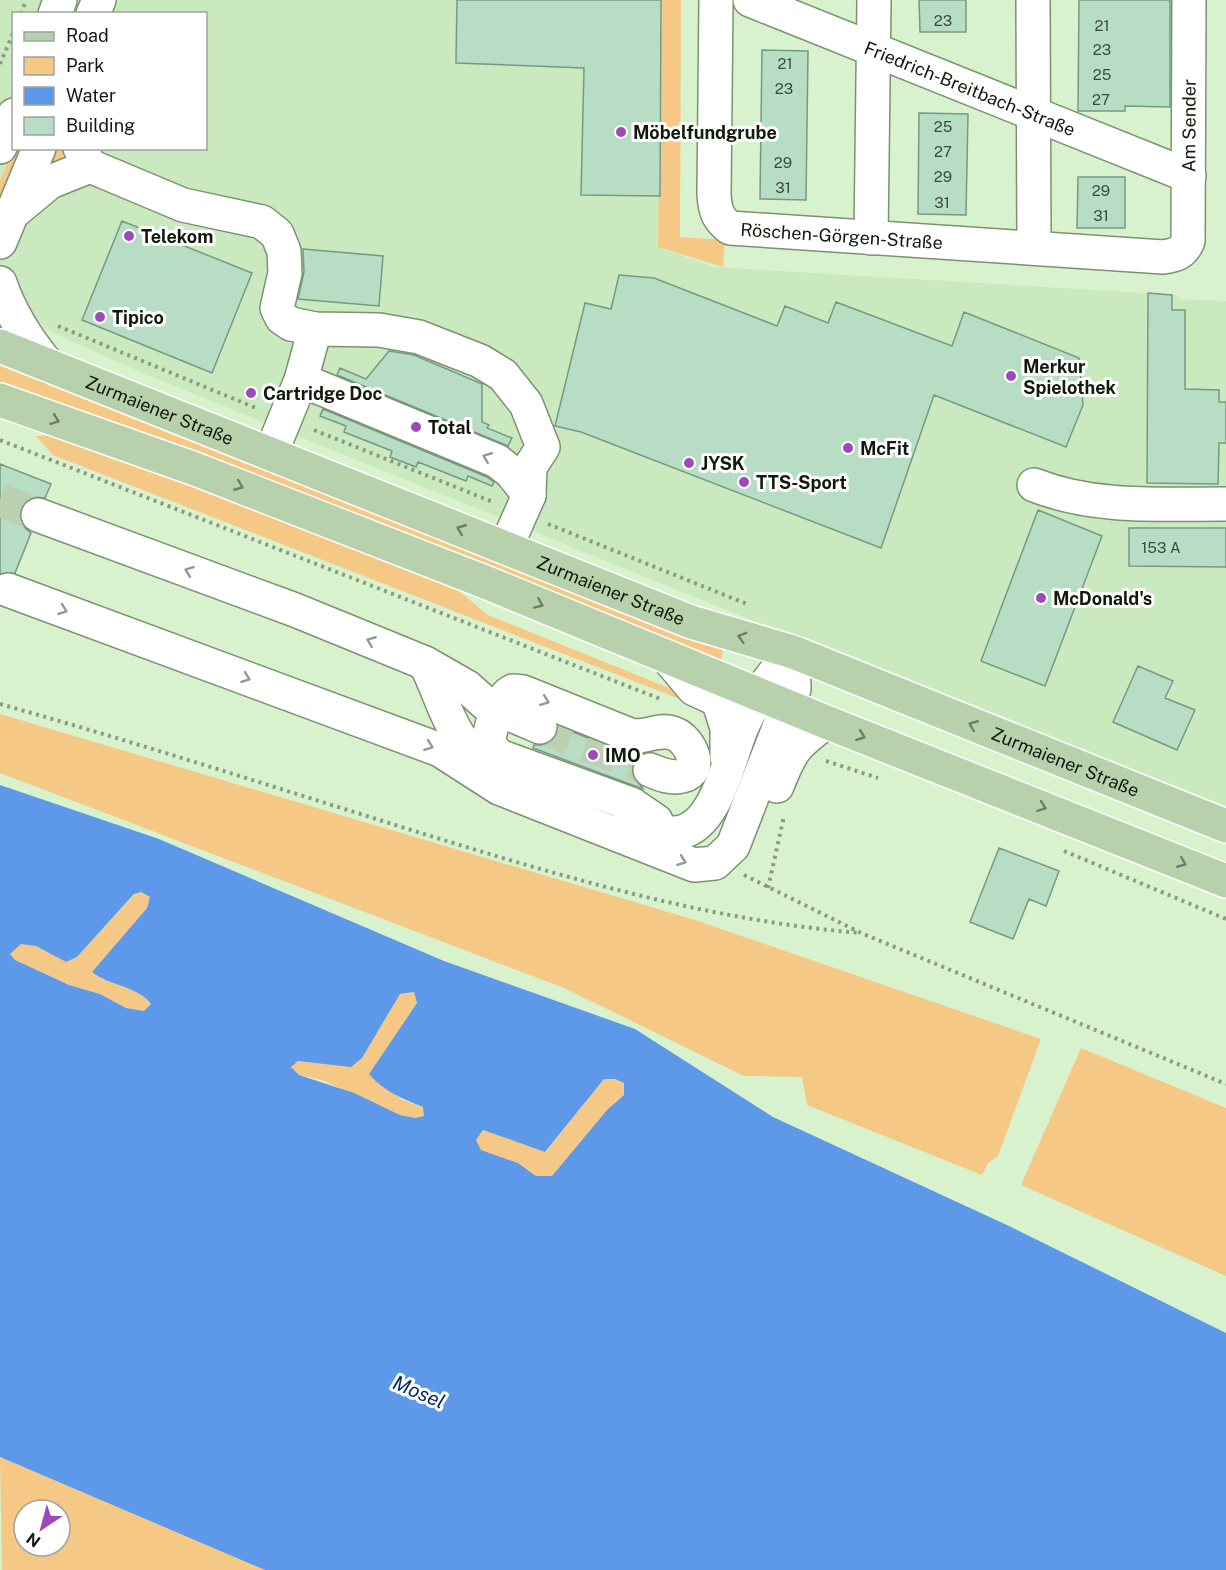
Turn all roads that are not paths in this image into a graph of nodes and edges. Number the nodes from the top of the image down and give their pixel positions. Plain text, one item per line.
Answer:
1 (716, 0) edge
2 (750, 0) edge
3 (874, 0) edge
4 (1033, 0) edge
5 (1190, 0) edge
6 (873, 48) junction
7 (1033, 114) junction
8 (12, 120) edge
9 (0, 147) edge
10 (38, 150) edge
11 (85, 157) edge
12 (1189, 176) junction
13 (6, 229) edge
14 (872, 238) junction
15 (1034, 247) junction
16 (1184, 250) joint
17 (0, 283) edge
18 (315, 328) junction
19 (0, 346) edge
20 (49, 366) junction
21 (301, 380) junction
22 (0, 400) edge
23 (271, 453) junction
24 (1034, 485) dead end
25 (525, 504) junction
26 (1226, 504) edge
27 (38, 515) tunnel mouth
28 (506, 547) junction
29 (8, 590) dead end
30 (793, 652) junction
31 (667, 657) junction
32 (425, 663) junction
33 (773, 700) junction
34 (498, 710) junction
35 (826, 723) junction
36 (540, 727) tunnel mouth
37 (650, 770) tunnel mouth
38 (727, 771) junction
39 (1226, 826) edge
40 (668, 832) junction
41 (728, 852) junction
42 (1226, 881) edge

1 - 14 street, Röschen-Görgen-Straße
2 - 6 street, Friedrich-Breitbach-Straße
3 - 6 street
4 - 7 street
5 - 12 street, Am Sender
6 - 7 street, Friedrich-Breitbach-Straße
6 - 14 street
7 - 12 street, Friedrich-Breitbach-Straße
7 - 15 street
8 - 9 street
10 - 13 street
11 - 13 street
11 - 18 street
12 - 16 street, Am Sender
14 - 15 street, Röschen-Görgen-Straße
15 - 16 street, Röschen-Görgen-Straße
17 - 20 street
18 - 21 street
18 - 25 street
19 - 20 main road, Zurmaiener Straße
20 - 23 main road, Zurmaiener Straße
21 - 23 street
25 -> 21 street
22 -> 31 main road
28 -> 23 main road, Zurmaiener Straße
24 - 26 street
25 - 28 street
32 -> 27 street
30 -> 28 main road, Zurmaiener Straße
29 -> 41 street
30 - 33 street
39 -> 30 main road, Zurmaiener Straße
31 - 33 main road
31 - 38 street
32 - 34 street
32 - 40 street
33 - 35 main road
33 - 38 street
33 - 41 street
34 - 36 street
34 -> 37 street
34 - 40 street
35 - 41 street
35 -> 42 main road
38 - 40 street

